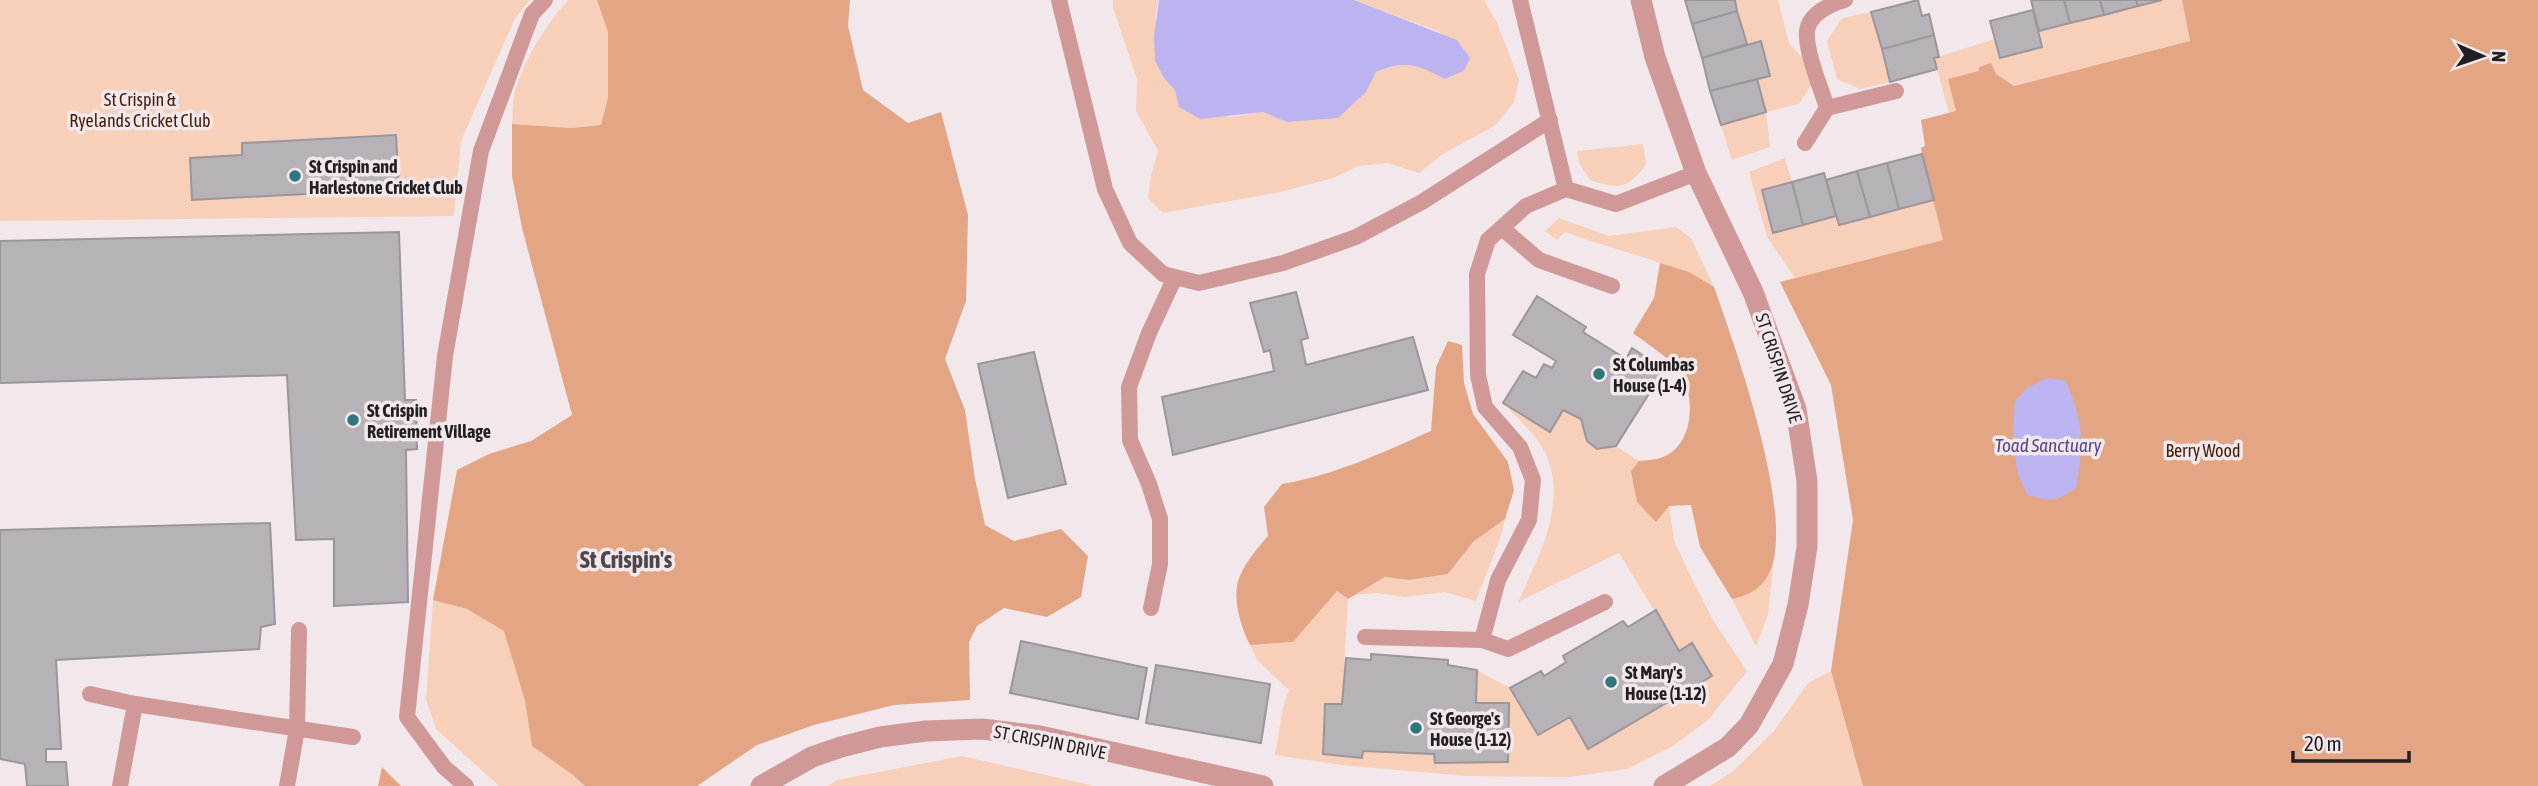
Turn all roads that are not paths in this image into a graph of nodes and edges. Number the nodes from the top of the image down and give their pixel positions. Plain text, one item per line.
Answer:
1 (545, 0) edge
2 (1059, 0) edge
3 (1520, 0) edge
4 (1641, 0) edge
5 (1845, 0) edge
6 (1896, 91) dead end
7 (1827, 108) junction
8 (1550, 120) junction
9 (1805, 143) dead end
10 (1696, 173) junction
11 (1566, 189) junction
12 (1502, 228) junction
13 (1175, 277) junction
14 (1612, 286) dead end
15 (1605, 602) dead end
16 (1151, 608) dead end
17 (299, 630) dead end
18 (1365, 637) dead end
19 (1482, 640) junction
20 (90, 694) dead end
21 (135, 704) junction
22 (298, 729) junction
23 (353, 737) dead end
24 (120, 786) edge
25 (287, 786) edge
26 (466, 786) edge
27 (761, 786) edge
28 (1263, 786) edge
29 (1664, 786) edge

1 - 26 lane
2 - 13 lane
3 - 8 lane
4 - 10 street, ST CRISPIN DRIVE
5 - 7 lane
6 - 7 lane
7 - 9 lane
8 - 11 lane
8 - 13 lane
10 - 11 lane
10 - 29 street, ST CRISPIN DRIVE
11 - 12 lane
12 - 14 lane
12 - 19 lane
13 - 16 lane
15 - 19 lane
17 - 22 lane
18 - 19 lane
20 - 21 lane
21 - 22 lane
21 - 24 lane
22 - 23 lane
22 - 25 lane
27 - 28 street, ST CRISPIN DRIVE

